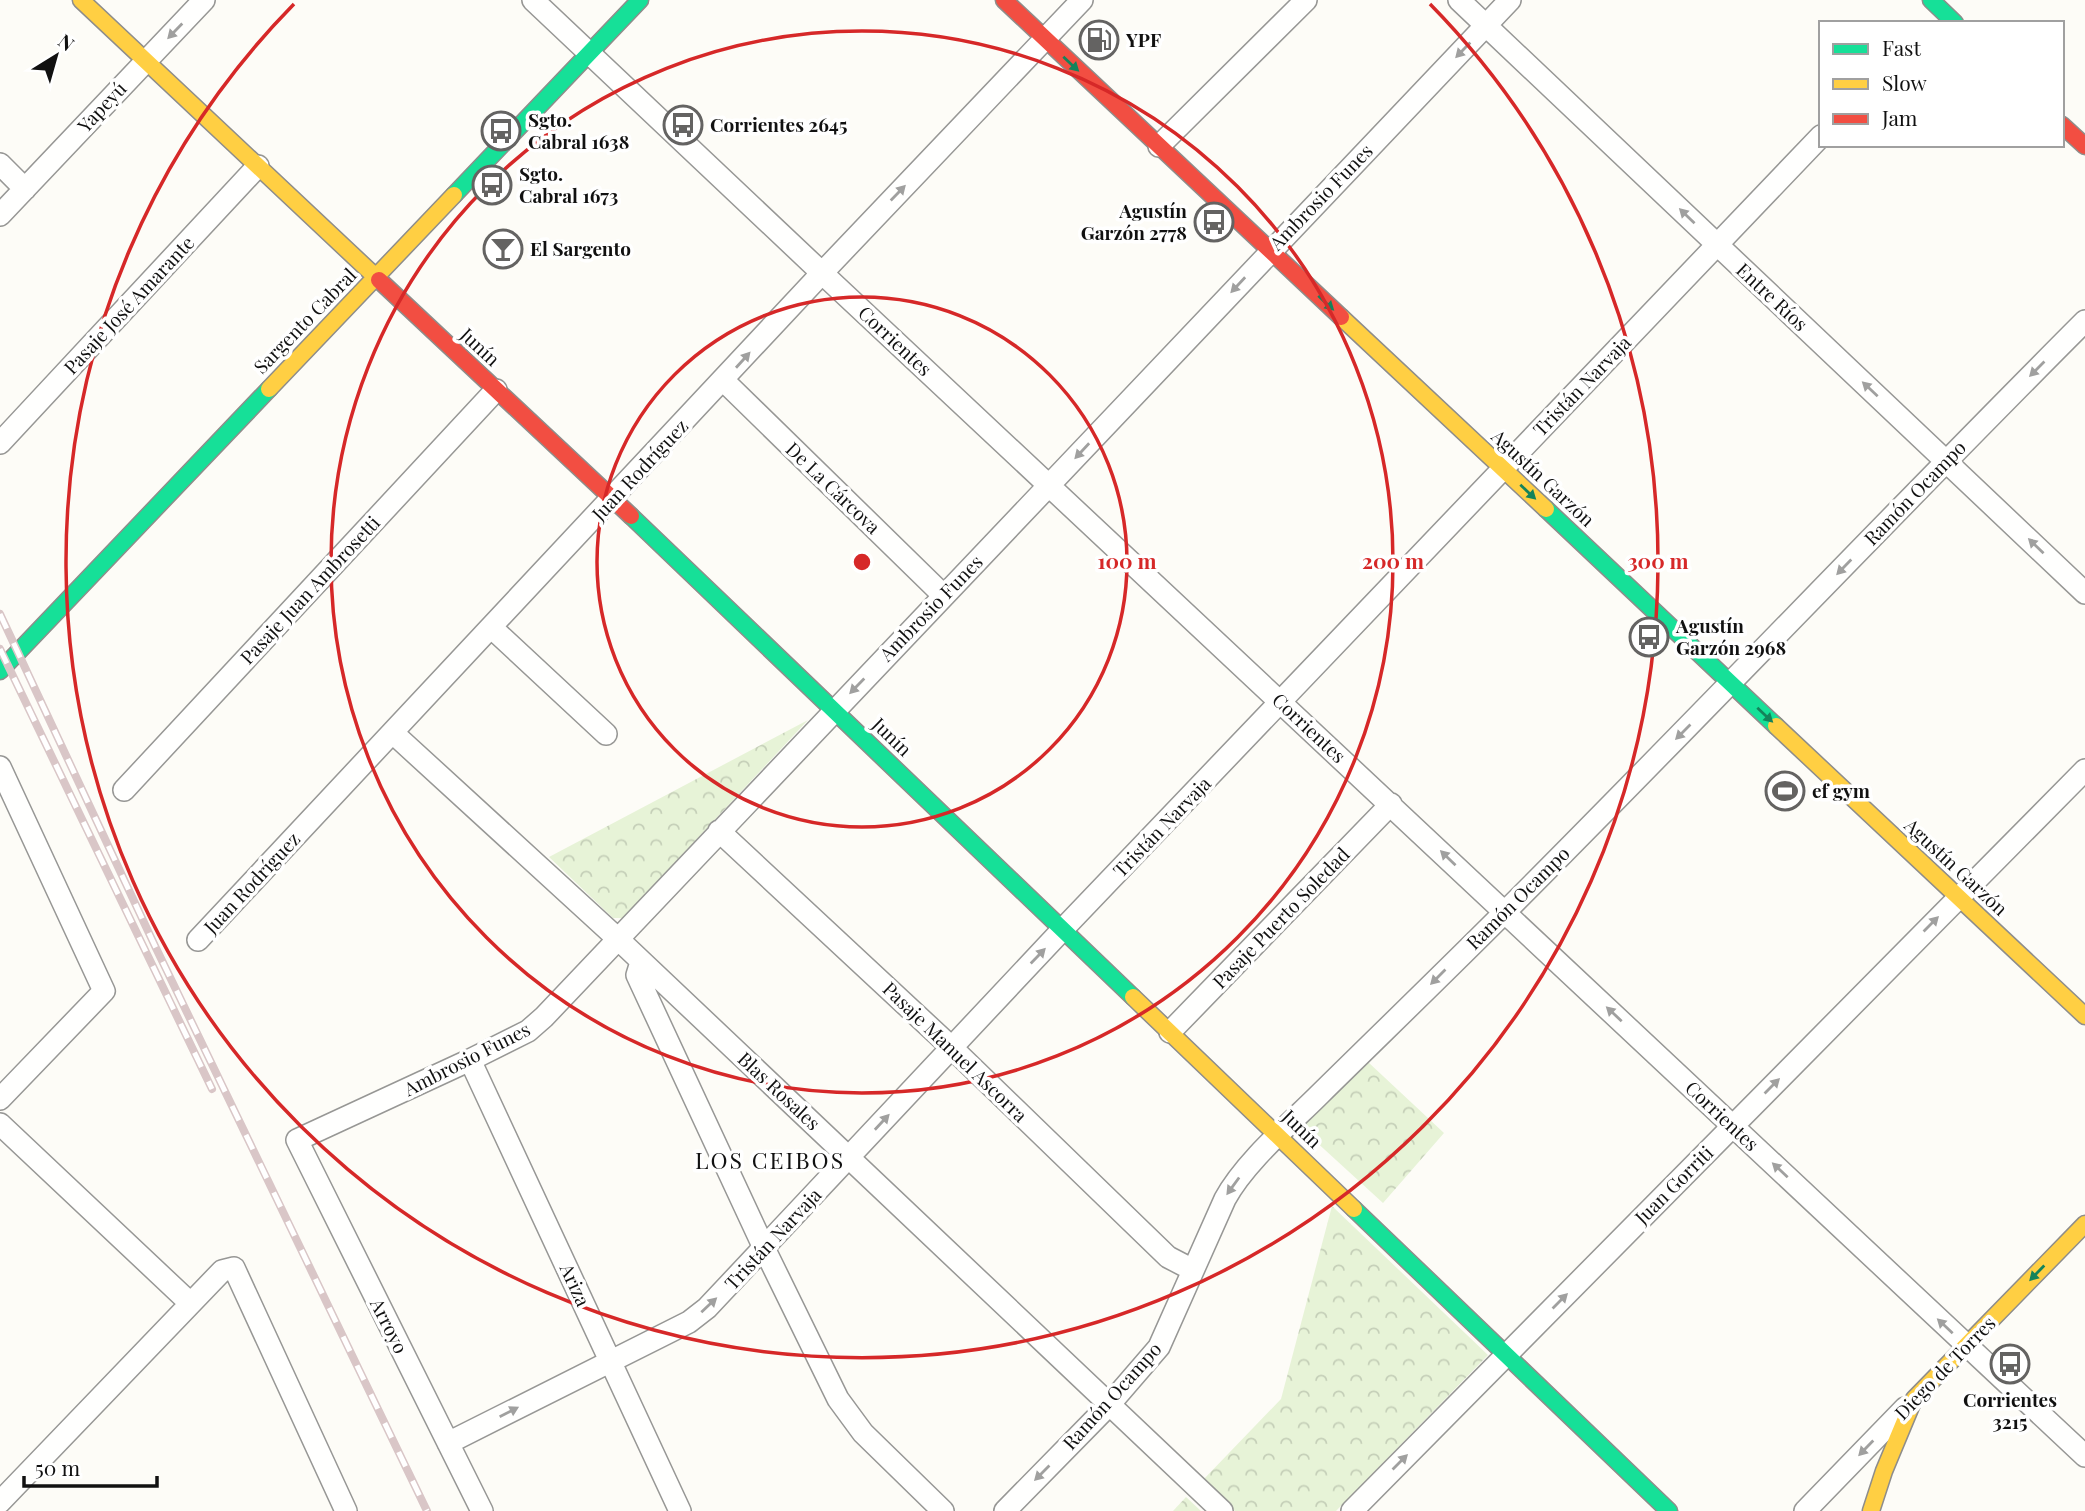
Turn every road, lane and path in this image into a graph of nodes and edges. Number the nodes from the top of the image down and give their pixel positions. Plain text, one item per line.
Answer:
1 (81, 0) edge
2 (204, 0) edge
3 (533, 0) edge
4 (640, 0) edge
5 (1004, 0) edge
6 (1082, 0) edge
7 (1306, 0) edge
8 (1459, 0) edge
9 (1510, 0) edge
10 (1486, 25) junction
11 (1045, 39) junction
12 (590, 53) junction
13 (146, 61) junction
14 (2064, 127) edge
15 (1819, 138) edge
16 (1159, 146) junction
17 (2085, 146) edge
18 (0, 164) edge
19 (258, 166) junction
20 (25, 189) junction
21 (0, 215) edge
22 (1717, 245) junction
23 (1270, 251) junction
24 (822, 274) junction
25 (376, 278) junction
26 (2085, 321) edge
27 (724, 381) junction
28 (496, 390) junction
29 (0, 443) edge
30 (1946, 460) junction
31 (1503, 469) junction
32 (1050, 486) junction
33 (613, 499) junction
34 (2085, 593) edge
35 (943, 595) junction
36 (492, 628) junction
37 (0, 671) edge
38 (1731, 684) junction
39 (1281, 703) junction
40 (834, 710) junction
41 (393, 733) junction
42 (606, 734) dead end
43 (0, 767) edge
44 (2085, 770) edge
45 (124, 790) dead end
46 (1391, 804) junction
47 (719, 831) junction
48 (1958, 897) junction
49 (1504, 912) junction
50 (1063, 929) junction
51 (618, 939) junction
52 (198, 940) dead end
53 (641, 962) junction
54 (2085, 1016) edge
55 (1170, 1032) junction
56 (951, 1047) junction
57 (470, 1060) junction
58 (0, 1099) edge
59 (0, 1124) edge
60 (1733, 1126) junction
61 (1278, 1135) junction
62 (297, 1140) joint
63 (849, 1157) junction
64 (2085, 1224) edge
65 (764, 1248) junction
66 (1193, 1270) junction
67 (190, 1304) junction
68 (1966, 1345) junction
69 (1507, 1355) junction
70 (610, 1360) junction
71 (1914, 1399) junction
72 (1109, 1405) junction
73 (449, 1443) junction
74 (2085, 1456) edge
75 (6, 1501) edge
76 (346, 1511) edge
77 (482, 1511) edge
78 (680, 1511) edge
79 (943, 1511) edge
80 (1005, 1511) edge
81 (1222, 1511) edge
82 (1352, 1511) edge
83 (1669, 1511) edge
84 (1805, 1511) edge
85 (1871, 1511) edge

1 - 13 street, Junín
2 -> 13 street, Yapeyú
3 - 12 street, Corrientes
4 - 12 street, Sargento Cabral
5 - 11 street, Agustín Garzón
6 - 11 street, Juan Rodríguez
7 - 16 street
8 - 10 street, Entre Ríos
9 - 10 street, Ambrosio Funes
22 -> 10 street, Entre Ríos
10 -> 23 street, Ambrosio Funes
11 -> 16 street, Agustín Garzón
24 -> 11 street, Juan Rodríguez
12 - 24 street, Corrientes
12 - 25 street, Sargento Cabral
13 - 19 street, Junín
13 - 20 street, Yapeyú
14 - 17 street
15 - 22 street, Tristán Narvaja
16 - 23 street, Agustín Garzón
18 - 20 street
19 - 25 street, Junín
19 - 29 street, Pasaje José Amarante
20 - 21 street, Yapeyú
30 -> 22 street, Entre Ríos
22 - 31 street, Tristán Narvaja
23 -> 31 street, Agustín Garzón
23 -> 32 street, Ambrosio Funes
27 -> 24 street, Juan Rodríguez
24 - 32 street, Corrientes
25 - 28 street, Junín
25 - 37 street, Sargento Cabral
26 -> 30 street, Ramón Ocampo
27 - 33 street, Juan Rodríguez
27 - 35 street, De La Cárcova
28 - 33 street, Junín
28 - 45 street, Pasaje Juan Ambrosetti
34 -> 30 street, Entre Ríos
30 -> 38 street, Ramón Ocampo
31 -> 38 street, Agustín Garzón
31 - 39 street, Tristán Narvaja
32 - 35 street, Ambrosio Funes
32 - 39 street, Corrientes
33 - 36 street, Juan Rodríguez
33 - 40 street, Junín
35 -> 40 street, Ambrosio Funes
36 - 41 street, Juan Rodríguez
36 - 42 street
38 -> 48 street, Agustín Garzón
38 -> 49 street, Ramón Ocampo
39 - 46 street, Corrientes
39 - 50 street, Tristán Narvaja
40 - 47 street, Ambrosio Funes
40 - 50 street, Junín
41 - 51 street, Blas Rosales
41 - 52 street, Juan Rodríguez
43 - 58 street
44 - 48 street, Juan Gorriti
49 -> 46 street, Corrientes
46 - 55 street, Pasaje Puerto Soledad
47 - 51 street, Ambrosio Funes
47 - 56 street, Pasaje Manuel Ascorra
48 - 54 street, Agustín Garzón
60 -> 48 street, Juan Gorriti
60 -> 49 street, Corrientes
49 -> 61 street, Ramón Ocampo
50 - 55 street, Junín
56 -> 50 street, Tristán Narvaja
51 - 53 street, Blas Rosales
51 - 57 street, Ambrosio Funes
53 - 63 street, Blas Rosales
53 - 65 street
55 - 61 street, Junín
63 -> 56 street, Tristán Narvaja
56 - 66 street, Pasaje Manuel Ascorra
57 - 62 street, Ambrosio Funes
57 - 70 street, Ariza
59 - 67 street
68 -> 60 street, Corrientes
69 -> 60 street, Juan Gorriti
61 -> 66 street, Ramón Ocampo
61 - 69 street, Junín
62 - 73 street, Arroyo
63 - 65 street, Tristán Narvaja
63 - 72 street, Blas Rosales
64 -> 68 street, Diego de Torres
70 -> 65 street, Tristán Narvaja
65 - 79 street
66 - 72 street, Ramón Ocampo
67 - 75 street
67 - 76 street
68 - 71 street, Diego de Torres
68 - 74 street, Corrientes
82 -> 69 street, Juan Gorriti
69 - 83 street, Junín
73 -> 70 street, Tristán Narvaja
70 - 78 street, Ariza
71 -> 84 street, Diego de Torres
71 - 85 street
72 -> 80 street, Ramón Ocampo
72 - 81 street, Blas Rosales
73 - 77 street, Arroyo

